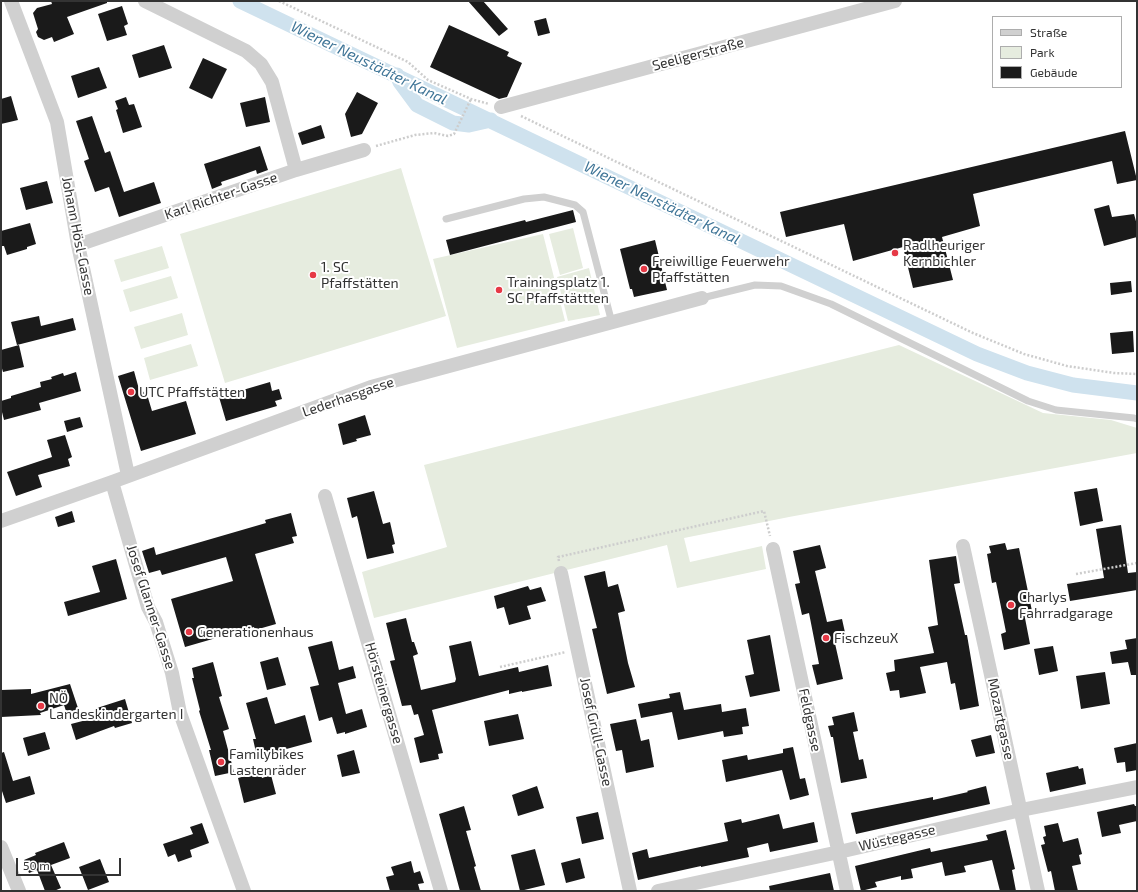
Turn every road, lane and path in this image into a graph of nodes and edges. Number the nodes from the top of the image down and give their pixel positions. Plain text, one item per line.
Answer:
1 (11, 1) edge
2 (145, 1) edge
3 (279, 1) edge
4 (895, 1) edge
5 (471, 99) junction
6 (501, 107) junction
7 (364, 150) joint
8 (296, 170) junction
9 (446, 220) dead end
10 (78, 245) junction
11 (702, 298) joint
12 (612, 323) junction
13 (1137, 374) edge
14 (1137, 419) edge
15 (128, 475) junction
16 (112, 482) junction
17 (326, 496) dead end
18 (1, 521) edge
19 (963, 546) dead end
20 (773, 549) joint
21 (1137, 563) edge
22 (561, 573) joint
23 (1076, 574) dead end
24 (578, 649) junction
25 (500, 666) dead end
26 (1137, 787) edge
27 (1021, 810) junction
28 (1, 847) edge
29 (839, 852) junction
30 (19, 891) edge
31 (244, 891) edge
32 (441, 891) edge
33 (630, 891) edge
34 (658, 891) edge
35 (847, 891) edge
36 (1038, 891) edge

1 - 10 street, Johann Hösl-Gasse
2 - 8 street
3 - 5 path
4 - 6 street, Seeligerstraße
5 - 6 path
5 - 7 path
6 - 13 path
7 - 8 street, Karl Richter-Gasse
8 - 10 street, Karl Richter-Gasse
9 - 12 lane
10 - 15 street, Johann Hösl-Gasse
11 - 12 street, Lederhasgasse
11 - 14 lane
12 - 15 street, Lederhasgasse
15 - 16 street, Lederhasgasse
16 - 18 street, Lederhasgasse
16 - 31 street, Josef Glanner-Gasse
17 - 32 street, Hörsteinergasse
19 - 27 street, Mozartgasse
20 - 22 path
20 - 29 street, Feldgasse
21 - 23 path
22 - 24 street, Josef Grüll-Gasse
24 - 25 path
24 - 33 street, Josef Grüll-Gasse
26 - 27 street, Wüstegasse
27 - 29 street, Wüstegasse
27 - 36 street, Mozartgasse
28 - 30 street
29 - 34 street, Wüstegasse
29 - 35 street, Feldgasse

